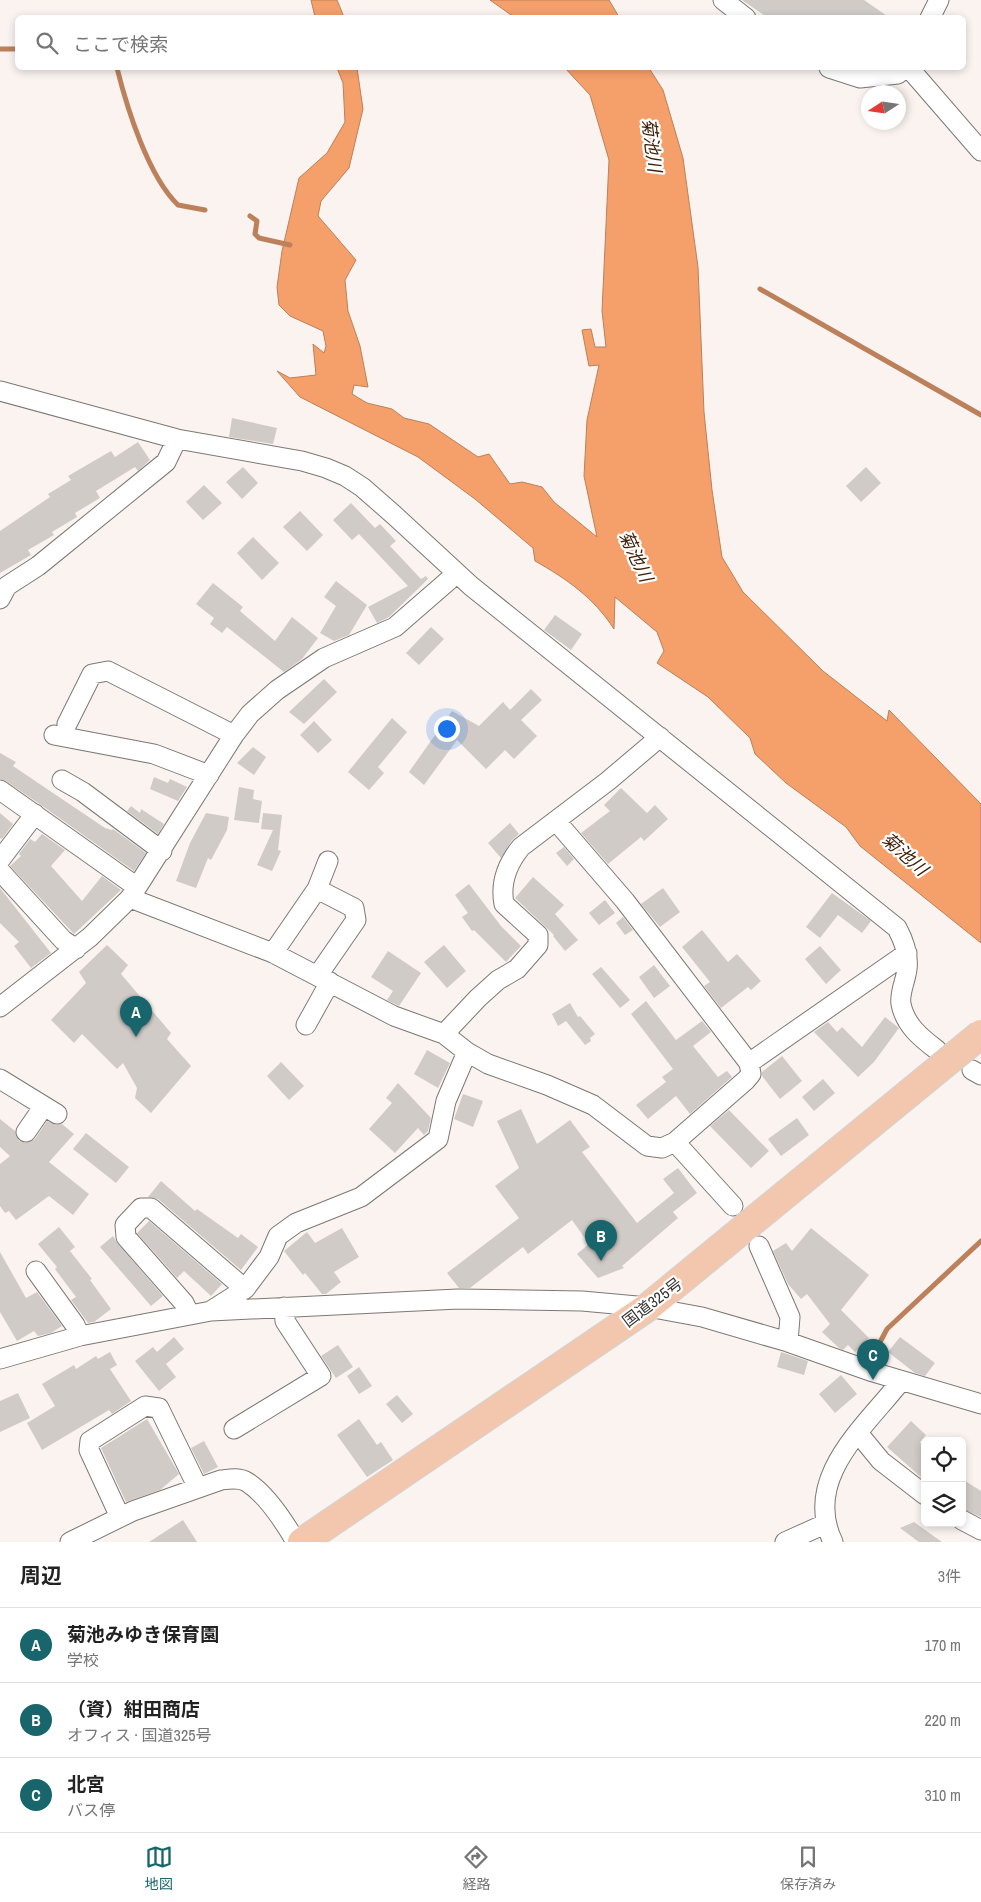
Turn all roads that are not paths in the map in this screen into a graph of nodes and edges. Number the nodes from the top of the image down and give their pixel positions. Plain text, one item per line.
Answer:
1 (723, 0) edge
2 (939, 0) edge
3 (742, 15) edge
4 (932, 15) edge
5 (835, 70) edge
6 (901, 70) edge
7 (911, 70) edge
8 (981, 151) edge
9 (0, 391) edge
10 (177, 439) junction
11 (456, 574) junction
12 (0, 599) edge
13 (234, 735) junction
14 (660, 737) junction
15 (209, 775) junction
16 (62, 780) dead end
17 (0, 790) edge
18 (34, 814) junction
19 (556, 821) junction
20 (162, 851) junction
21 (0, 860) edge
22 (328, 861) dead end
23 (0, 872) edge
24 (317, 889) junction
25 (134, 893) junction
26 (76, 949) junction
27 (273, 952) junction
28 (907, 953) junction
29 (324, 978) junction
30 (0, 1007) edge
31 (306, 1025) dead end
32 (444, 1034) junction
33 (981, 1034) edge
34 (937, 1050) dead end
35 (468, 1052) junction
36 (749, 1063) junction
37 (0, 1079) edge
38 (26, 1132) dead end
39 (675, 1142) junction
40 (733, 1206) dead end
41 (759, 1246) dead end
42 (36, 1271) dead end
43 (245, 1289) junction
44 (284, 1307) junction
45 (648, 1307) junction
46 (211, 1311) junction
47 (190, 1315) junction
48 (80, 1336) junction
49 (788, 1342) junction
50 (0, 1359) edge
51 (901, 1380) junction
52 (981, 1404) edge
53 (234, 1429) dead end
54 (858, 1433) junction
55 (198, 1488) junction
56 (921, 1492) edge
57 (120, 1517) junction
58 (966, 1522) edge
59 (825, 1524) junction
60 (981, 1530) edge
61 (70, 1542) edge
62 (296, 1542) edge
63 (302, 1542) edge
64 (785, 1542) edge
65 (833, 1542) edge

1 - 3 street
2 - 4 street
5 - 6 street
7 - 8 street
9 - 10 street
10 - 11 street
10 - 12 street
11 - 13 street
11 - 14 street
13 - 15 street
13 - 15 street
14 - 19 street
14 - 28 street
15 - 20 street
16 - 20 street
17 - 18 street
18 - 21 street
18 - 25 street
19 - 32 street
19 - 36 street
20 - 25 street
22 - 24 street
23 - 26 street
24 - 27 street
24 - 29 street
25 - 26 street
25 - 27 street
26 - 30 street
27 - 29 street
28 - 34 street
28 - 36 street
29 - 31 street
29 - 32 street
32 - 35 street
33 - 45 highway, 国道325号, bridge
35 - 39 street
35 - 43 street
36 - 39 street
37 - 38 street
39 - 40 street
41 - 49 street
42 - 48 street
43 - 46 street
43 - 47 street
44 - 45 street
44 - 46 street
44 - 53 street
45 - 49 street
45 - 63 highway, 国道325号
46 - 47 street
47 - 48 street
48 - 50 street
49 - 51 street
51 - 52 street
51 - 54 street
54 - 56 street
54 - 59 street
55 - 57 street
55 - 57 street
55 - 62 street
57 - 61 street
58 - 60 street
59 - 64 street
59 - 65 street

